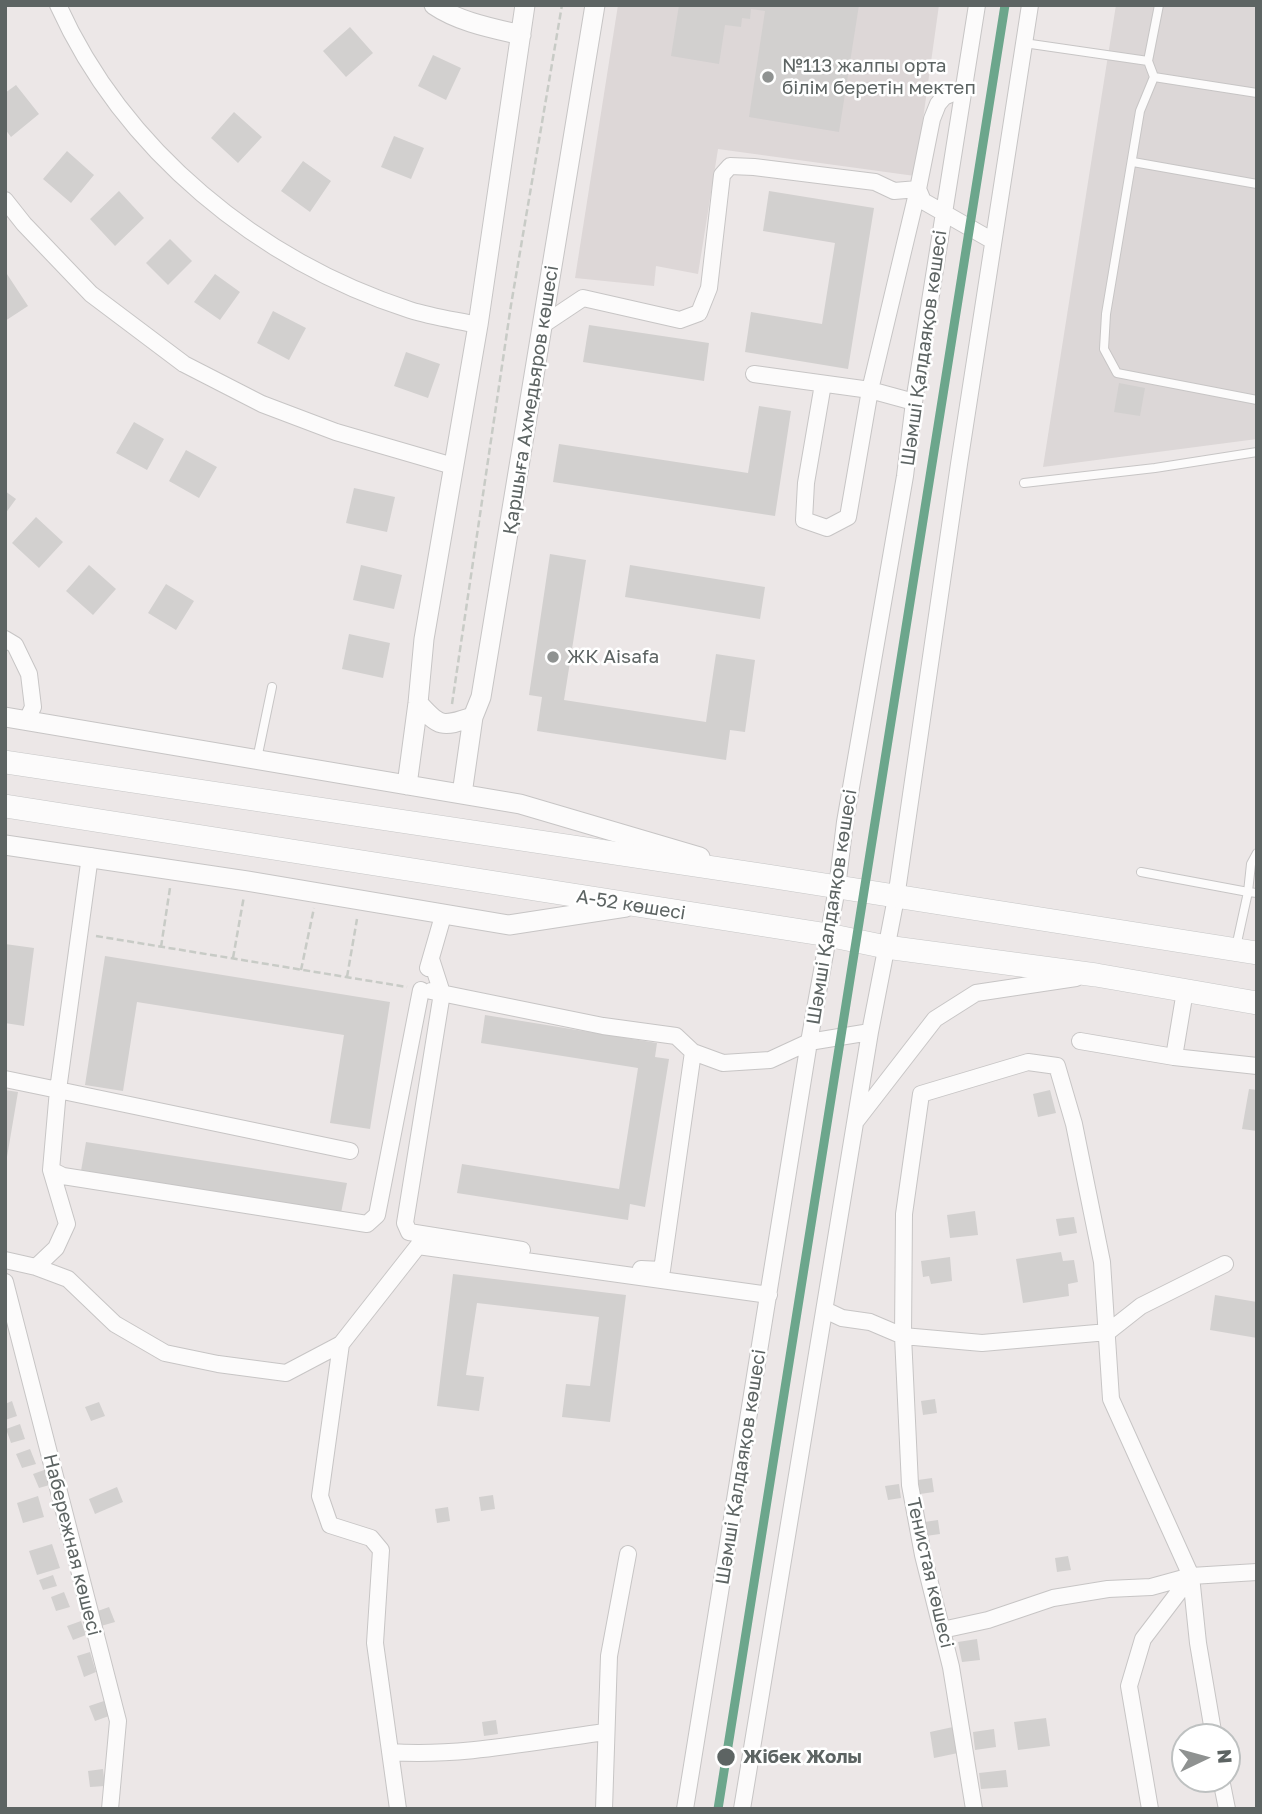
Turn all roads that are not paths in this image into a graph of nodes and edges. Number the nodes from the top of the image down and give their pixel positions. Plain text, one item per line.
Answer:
1 (58, 5) edge
2 (434, 5) edge
3 (525, 5) edge
4 (594, 5) edge
5 (977, 5) edge
6 (1030, 5) edge
7 (1159, 5) edge
8 (520, 35) junction
9 (1024, 43) junction
10 (1148, 61) junction
11 (1154, 77) junction
12 (964, 88) junction
13 (1257, 93) edge
14 (1133, 162) junction
15 (1257, 184) edge
16 (918, 188) junction
17 (5, 200) edge
18 (944, 215) junction
19 (993, 241) junction
20 (544, 324) junction
21 (478, 325) junction
22 (754, 374) dead end
23 (823, 384) junction
24 (870, 390) junction
25 (1257, 400) edge
26 (914, 402) junction
27 (1257, 452) edge
28 (453, 466) junction
29 (1024, 483) dead end
30 (5, 639) edge
31 (272, 687) dead end
32 (418, 703) junction
33 (5, 717) edge
34 (473, 717) junction
35 (27, 720) junction
36 (257, 759) junction
37 (5, 762) edge
38 (407, 785) junction
39 (462, 794) junction
40 (5, 806) edge
41 (5, 845) edge
42 (1257, 853) edge
43 (90, 856) junction
44 (1141, 872) dead end
45 (768, 876) junction
46 (837, 888) junction
47 (1252, 892) edge
48 (897, 898) junction
49 (634, 906) junction
50 (443, 916) junction
51 (828, 935) junction
52 (886, 947) junction
53 (1246, 951) edge
54 (431, 959) junction
55 (1096, 975) junction
56 (421, 990) junction
57 (1185, 991) junction
58 (442, 993) junction
59 (1257, 1003) edge
60 (870, 1032) junction
61 (1080, 1041) dead end
62 (809, 1042) junction
63 (693, 1052) junction
64 (1174, 1057) junction
65 (1257, 1066) edge
66 (5, 1079) edge
67 (58, 1090) junction
68 (855, 1122) junction
69 (349, 1151) dead end
70 (51, 1170) junction
71 (5, 1260) edge
72 (1224, 1264) dead end
73 (36, 1267) junction
74 (5, 1283) edge
75 (769, 1295) junction
76 (825, 1310) junction
77 (1108, 1332) junction
78 (903, 1336) junction
79 (341, 1344) junction
80 (628, 1554) dead end
81 (1257, 1572) edge
82 (1191, 1576) junction
83 (942, 1630) junction
84 (1212, 1723) edge
85 (606, 1732) junction
86 (390, 1752) junction
87 (110, 1809) edge
88 (398, 1809) edge
89 (604, 1809) edge
90 (685, 1809) edge
91 (742, 1809) edge
92 (974, 1809) edge
93 (1150, 1809) edge

1 - 21 street
2 - 8 street
3 - 8 street
4 - 20 street, Қаршыға Ахмедьяров көшесі
5 - 12 street, Шәмші Қалдаяқов көшесі
6 - 9 street
7 - 10 lane
8 - 21 street
9 - 10 lane
9 - 19 street
10 - 11 lane
11 - 13 lane
11 - 14 lane
12 - 16 street
12 - 18 street, Шәмші Қалдаяқов көшесі
14 - 15 lane
14 - 25 lane
16 - 18 street
16 - 20 street
16 - 24 street
17 - 28 street
18 - 19 street
18 - 26 street, Шәмші Қалдаяқов көшесі
19 - 48 street
20 - 34 street, Қаршыға Ахмедьяров көшесі
21 - 28 street
22 - 23 street
23 - 24 street
23 - 24 street
24 - 26 street
26 - 46 street, Шәмші Қалдаяқов көшесі
27 - 29 lane
28 - 32 street
30 - 35 street
31 - 36 lane
32 - 34 street
32 - 38 street
33 - 35 street
34 - 39 street, Қаршыға Ахмедьяров көшесі
35 - 36 street
36 - 38 street
37 - 45 main road
38 - 39 street
39 - 45 street
40 - 49 main road, А-52 көшесі
41 - 43 street
42 - 47 lane
43 - 50 street
43 - 67 street
44 - 47 lane
45 - 46 main road
46 - 48 main road
46 - 51 street, Шәмші Қалдаяқов көшесі
47 - 53 lane
48 - 52 street
48 - 53 main road
49 - 50 street
49 - 51 main road, А-52 көшесі
50 - 54 street
51 - 52 main road, А-52 көшесі
51 - 62 street, Шәмші Қалдаяқов көшесі
52 - 55 main road, А-52 көшесі
52 - 60 street
54 - 56 street
54 - 58 street
55 - 57 main road, А-52 көшесі
55 - 68 street
56 - 58 street
56 - 70 street
57 - 59 main road, А-52 көшесі
57 - 64 street
58 - 63 street
58 - 63 street
60 - 62 street
60 - 68 street
61 - 64 street
62 - 63 street
62 - 75 street, Шәмші Қалдаяқов көшесі
64 - 65 street
66 - 67 street
67 - 69 street
67 - 70 street
68 - 76 street
70 - 73 street
71 - 73 street
72 - 77 street
73 - 79 street
74 - 87 street, Набережная көшесі
75 - 79 street
75 - 90 street, Шәмші Қалдаяқов көшесі
76 - 78 street
76 - 91 street
77 - 78 street
77 - 78 street, Тенистая көшесі
77 - 82 street
78 - 83 street, Тенистая көшесі
79 - 86 street
80 - 85 street
81 - 82 street
82 - 83 street
82 - 84 street
82 - 93 street
83 - 92 street, Тенистая көшесі
85 - 86 street
85 - 89 street
86 - 88 street

